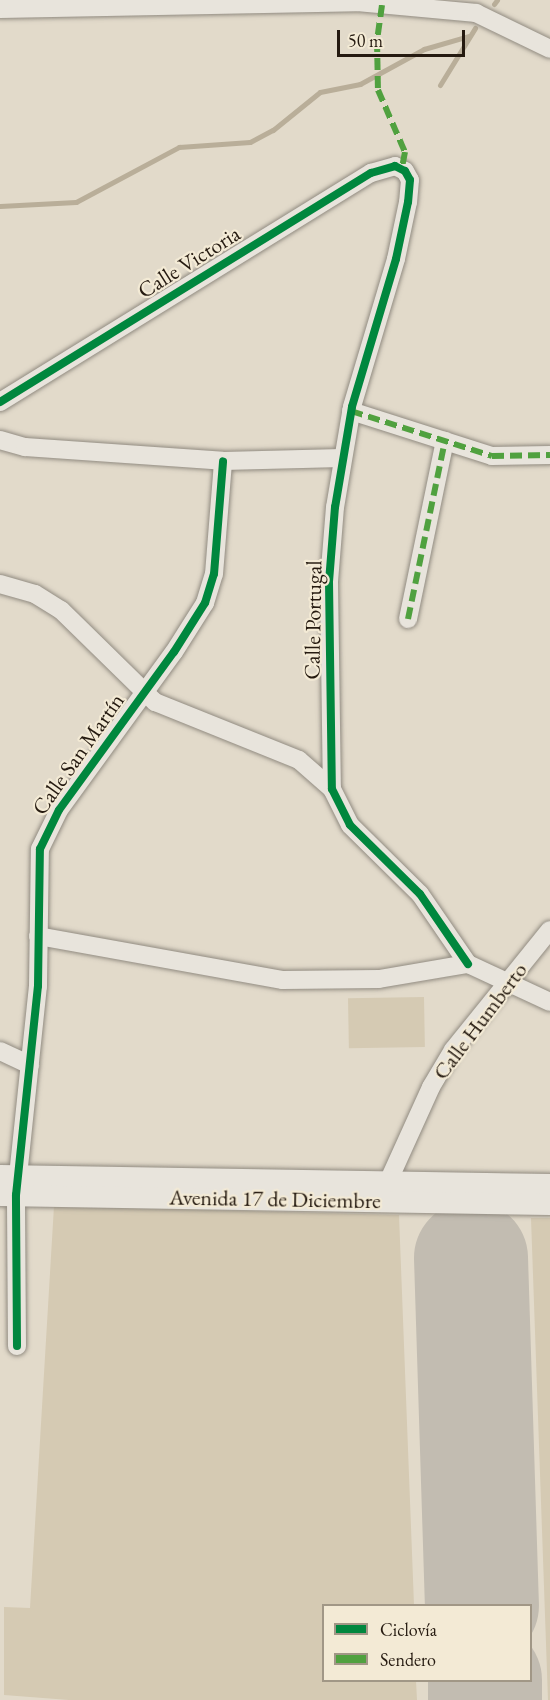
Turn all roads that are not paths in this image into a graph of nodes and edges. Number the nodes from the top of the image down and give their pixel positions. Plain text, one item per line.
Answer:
1 (478, 0) edge
2 (107, 4) edge
3 (0, 9) edge
4 (487, 17) junction
5 (550, 49) edge
6 (402, 168) joint
7 (0, 402) edge
8 (351, 411) junction
9 (0, 440) edge
10 (445, 441) junction
11 (550, 455) edge
12 (342, 458) junction
13 (223, 461) junction
14 (0, 584) edge
15 (408, 619) dead end
16 (143, 693) junction
17 (332, 789) junction
18 (550, 930) edge
19 (38, 936) junction
20 (468, 964) junction
21 (509, 981) junction
22 (550, 1002) edge
23 (0, 1051) edge
24 (30, 1065) junction
25 (388, 1182) junction
26 (9, 1185) edge
27 (549, 1188) edge
28 (17, 1346) dead end

1 - 4 street
2 - 3 street
2 - 4 street
4 - 5 street
6 - 7 street, Calle Victoria
6 - 8 street, Calle Portugal
8 - 10 street
8 - 12 street, Calle Portugal
9 - 13 street
10 - 11 street
10 - 15 street
12 - 13 street
12 - 17 street, Calle Portugal
13 - 16 street, Calle San Martín
14 - 16 street
16 - 17 street
16 - 19 street, Calle San Martín
17 - 20 street, Calle Portugal
18 - 21 street, Calle Humberto
19 - 20 street
19 - 24 street, Calle San Martín
20 - 21 street
21 - 22 street
21 - 25 street, Calle Humberto
23 - 24 street
24 - 26 street, Calle San Martín
25 - 26 street, Avenida 17 de Diciembre
25 - 27 street, Avenida 17 de Diciembre
26 - 27 street, Avenida 17 de Diciembre
26 - 28 street, Calle San Martín

